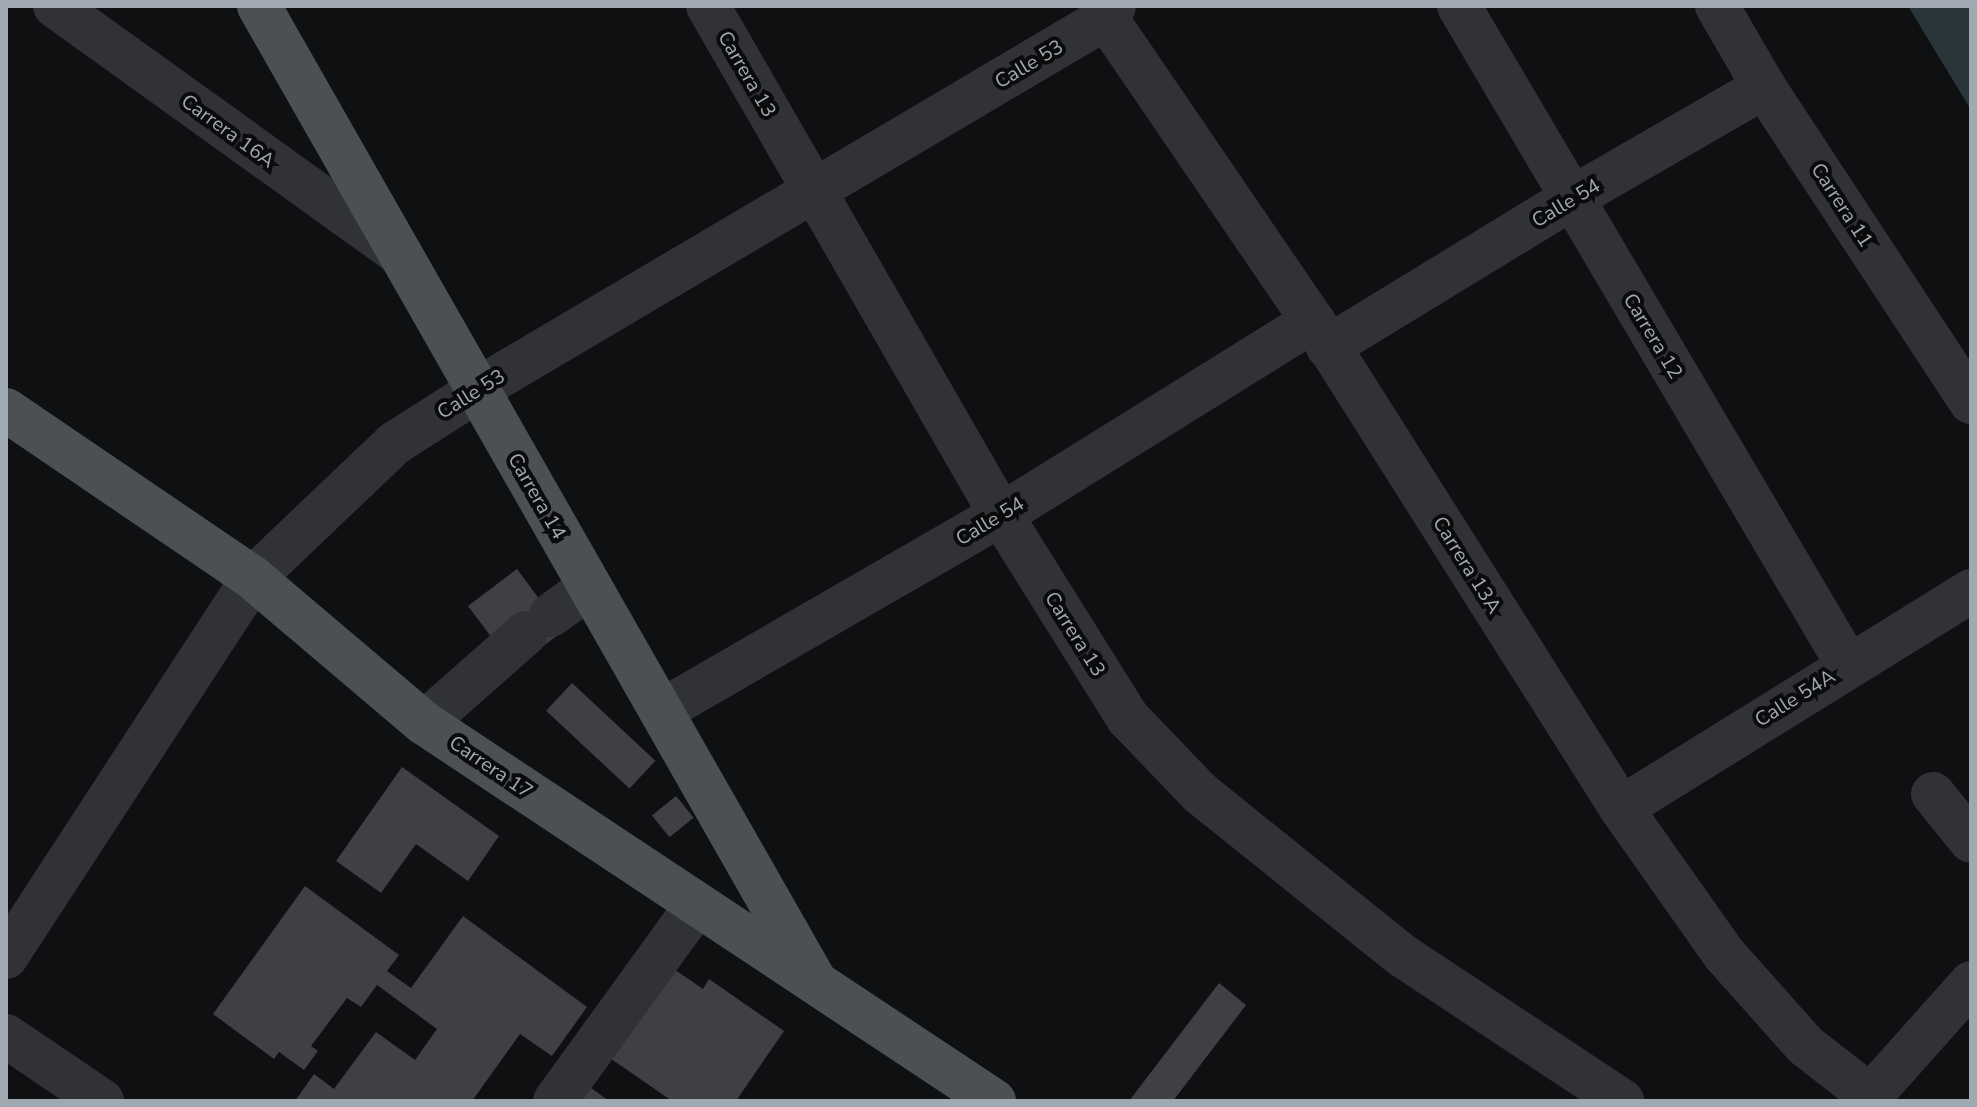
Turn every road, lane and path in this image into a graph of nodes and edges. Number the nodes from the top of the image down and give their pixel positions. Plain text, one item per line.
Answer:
1 (55, 6) edge
2 (259, 6) edge
3 (708, 6) edge
4 (1459, 6) edge
5 (1717, 6) edge
6 (1110, 12) edge
7 (1764, 87) junction
8 (814, 191) junction
9 (1572, 198) junction
10 (401, 255) junction
11 (1321, 334) junction
12 (477, 391) junction
13 (1971, 402) edge
14 (6, 410) edge
15 (1001, 515) junction
16 (253, 578) junction
17 (590, 587) junction
18 (1971, 591) edge
19 (1848, 665) junction
20 (661, 711) junction
21 (424, 723) junction
22 (1933, 794) dead end
23 (1621, 808) junction
24 (1971, 841) edge
25 (697, 905) junction
26 (6, 957) edge
27 (1971, 983) edge
28 (817, 985) junction
29 (6, 1036) edge
30 (1868, 1098) edge
31 (985, 1099) edge
32 (102, 1101) edge
33 (555, 1101) edge
34 (1622, 1101) edge

1 - 10 street, Carrera 16A
2 - 10 main road, Carrera 14
3 - 8 street, Carrera 13
4 - 9 street, Carrera 12
5 - 7 street, Carrera 11
6 - 8 street, Calle 53
6 - 11 street, Carrera 13A
7 - 9 street, Calle 54
7 - 13 street, Carrera 11
8 - 12 street, Calle 53
8 - 15 street, Carrera 13
9 - 11 street, Calle 54
9 - 19 street, Carrera 12
10 - 12 main road, Carrera 14
11 - 15 street, Calle 54
11 - 23 street, Carrera 13A
12 - 16 street, Calle 53
12 - 17 main road, Carrera 14
14 - 16 main road, Carrera 17
15 - 20 street, Calle 54
15 - 34 street, Carrera 13
16 - 21 main road, Carrera 17
16 - 26 street, Calle 53
17 - 20 main road, Carrera 14
17 - 21 street
18 - 19 street, Calle 54A
19 - 23 street, Calle 54A
20 - 28 main road, Carrera 14
21 - 25 main road, Carrera 17
22 - 24 street
23 - 30 street, Carrera 13A
25 - 28 main road, Carrera 17
25 - 33 street
27 - 30 street
28 - 31 main road, Carrera 17
29 - 32 street

